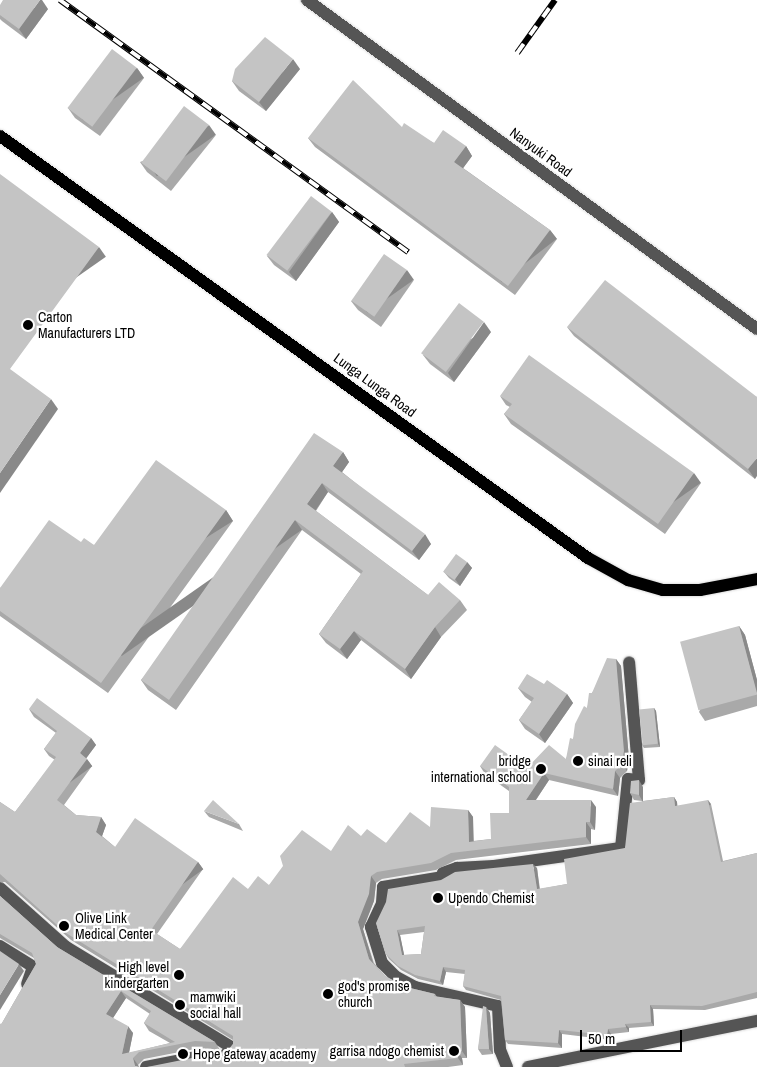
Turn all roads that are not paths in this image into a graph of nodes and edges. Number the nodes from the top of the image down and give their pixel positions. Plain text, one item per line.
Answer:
1 (307, 0) edge
2 (0, 136) edge
3 (757, 329) edge
4 (757, 579) edge
5 (629, 662) dead end
6 (0, 888) edge
7 (0, 946) edge
8 (18, 998) edge
9 (757, 1021) edge
10 (146, 1067) edge
11 (507, 1067) edge
12 (528, 1067) edge

1 - 3 street, Nanyuki Road
2 - 4 main road, Lunga Lunga Road
5 - 11 street
6 - 10 street
7 - 8 street
9 - 12 street

